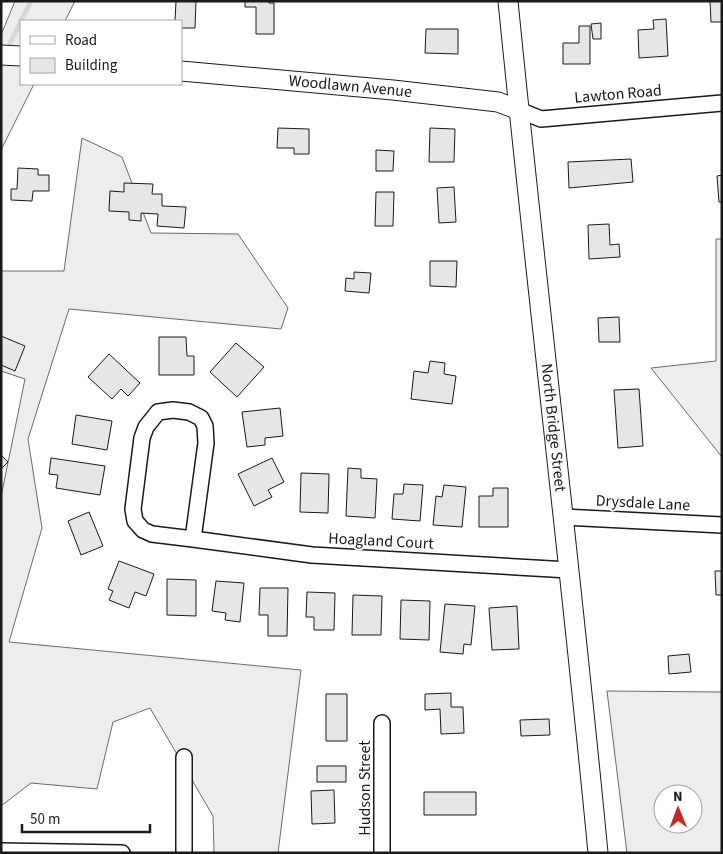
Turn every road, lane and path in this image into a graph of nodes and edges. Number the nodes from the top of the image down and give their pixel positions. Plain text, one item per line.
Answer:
1 (508, 1) edge
2 (1, 54) edge
3 (20, 56) edge
4 (182, 71) edge
5 (722, 103) edge
6 (518, 110) junction
7 (563, 517) junction
8 (722, 525) edge
9 (193, 539) junction
10 (569, 570) junction
11 (382, 723) dead end
12 (184, 757) dead end
13 (8, 852) edge
14 (122, 853) edge
15 (184, 853) edge
16 (382, 853) edge
17 (598, 853) edge

1 - 6 street, North Bridge Street
2 - 3 street
4 - 6 street, Woodlawn Avenue
5 - 6 street, Lawton Road
6 - 7 street, North Bridge Street
7 - 8 street, Drysdale Lane
7 - 10 street, North Bridge Street
9 - 9 street, Hoagland Court
9 - 10 street, Hoagland Court
10 - 17 street, North Bridge Street
11 - 16 street, Hudson Street
12 - 15 street
13 - 14 street

